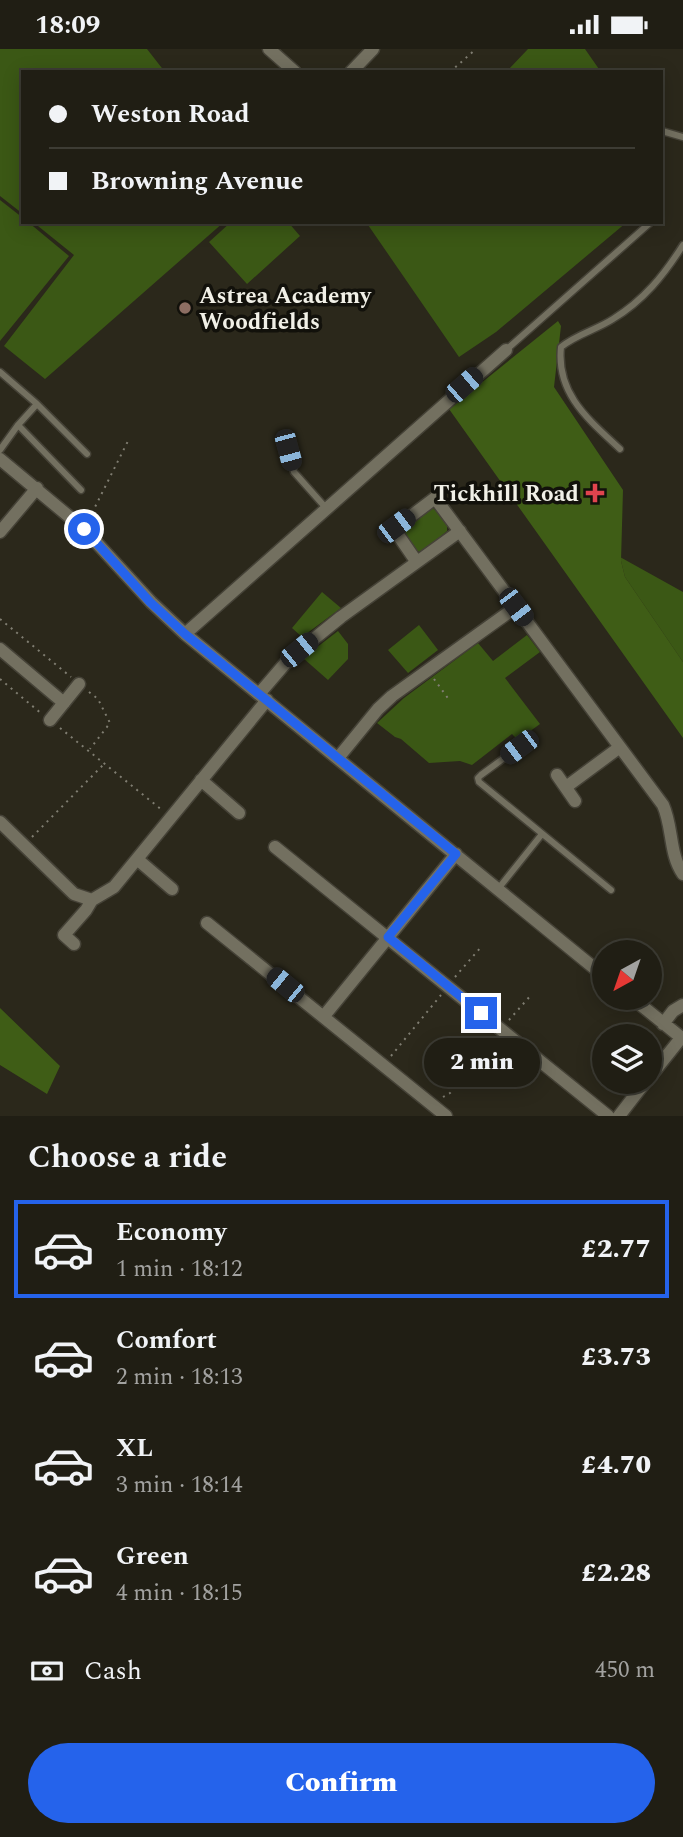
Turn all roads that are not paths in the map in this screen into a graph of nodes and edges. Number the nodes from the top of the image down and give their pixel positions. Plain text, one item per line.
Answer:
1 (269, 49) edge
2 (373, 49) edge
3 (293, 70) edge
4 (353, 70) edge
5 (663, 131) edge
6 (683, 137) edge
7 (649, 224) edge
8 (683, 245) edge
9 (506, 349) joint
10 (0, 372) edge
11 (37, 404) junction
12 (18, 425) junction
13 (620, 449) dead end
14 (0, 450) edge
15 (288, 450) dead end
16 (87, 454) dead end
17 (0, 459) edge
18 (37, 488) junction
19 (81, 490) dead end
20 (326, 508) junction
21 (460, 531) junction
22 (0, 533) edge
23 (416, 561) junction
24 (516, 607) junction
25 (185, 634) junction
26 (0, 649) edge
27 (79, 684) dead end
28 (263, 697) junction
29 (64, 703) junction
30 (50, 720) road end
31 (519, 747) dead end
32 (620, 747) junction
33 (338, 758) junction
34 (557, 775) dead end
35 (201, 780) junction
36 (566, 787) junction
37 (575, 801) dead end
38 (239, 813) dead end
39 (0, 822) edge
40 (542, 834) junction
41 (275, 847) dead end
42 (456, 854) junction
43 (137, 859) junction
44 (683, 874) edge
45 (172, 889) dead end
46 (498, 889) junction
47 (611, 890) dead end
48 (92, 900) junction
49 (208, 923) dead end
50 (388, 937) junction
51 (74, 944) dead end
52 (592, 966) edge
53 (683, 1005) edge
54 (646, 1010) edge
55 (324, 1017) junction
56 (663, 1024) junction
57 (682, 1038) edge
58 (662, 1063) edge
59 (637, 1094) edge
60 (446, 1116) edge
61 (608, 1116) edge
62 (619, 1116) edge

1 - 3 street
2 - 4 street
5 - 6 lane
7 - 9 lane
8 - 13 lane
9 - 20 street
10 - 11 lane
11 - 12 lane
11 - 16 lane
12 - 14 lane
12 - 19 lane
15 - 20 lane
17 - 18 street
18 - 22 street
18 - 25 street
20 - 25 street
21 - 23 street
21 - 23 street
21 - 24 street
23 - 28 street
24 - 32 street
24 - 33 street
25 - 28 street
26 - 29 street
27 - 29 street
28 - 33 street
28 - 35 street
29 - 30 street
31 - 40 lane
32 - 36 street
32 - 44 street
33 - 42 street
34 - 36 street
35 - 38 street
35 - 43 street
36 - 37 street
39 - 48 street
40 - 46 lane
40 - 47 lane
41 - 50 street
42 - 46 street
42 - 50 street
43 - 45 street
43 - 48 street
46 - 52 street
48 - 51 street
49 - 55 street
50 - 55 street
50 - 61 street
53 - 56 street
54 - 56 street
55 - 60 street
56 - 57 street
57 - 58 street
59 - 62 street

